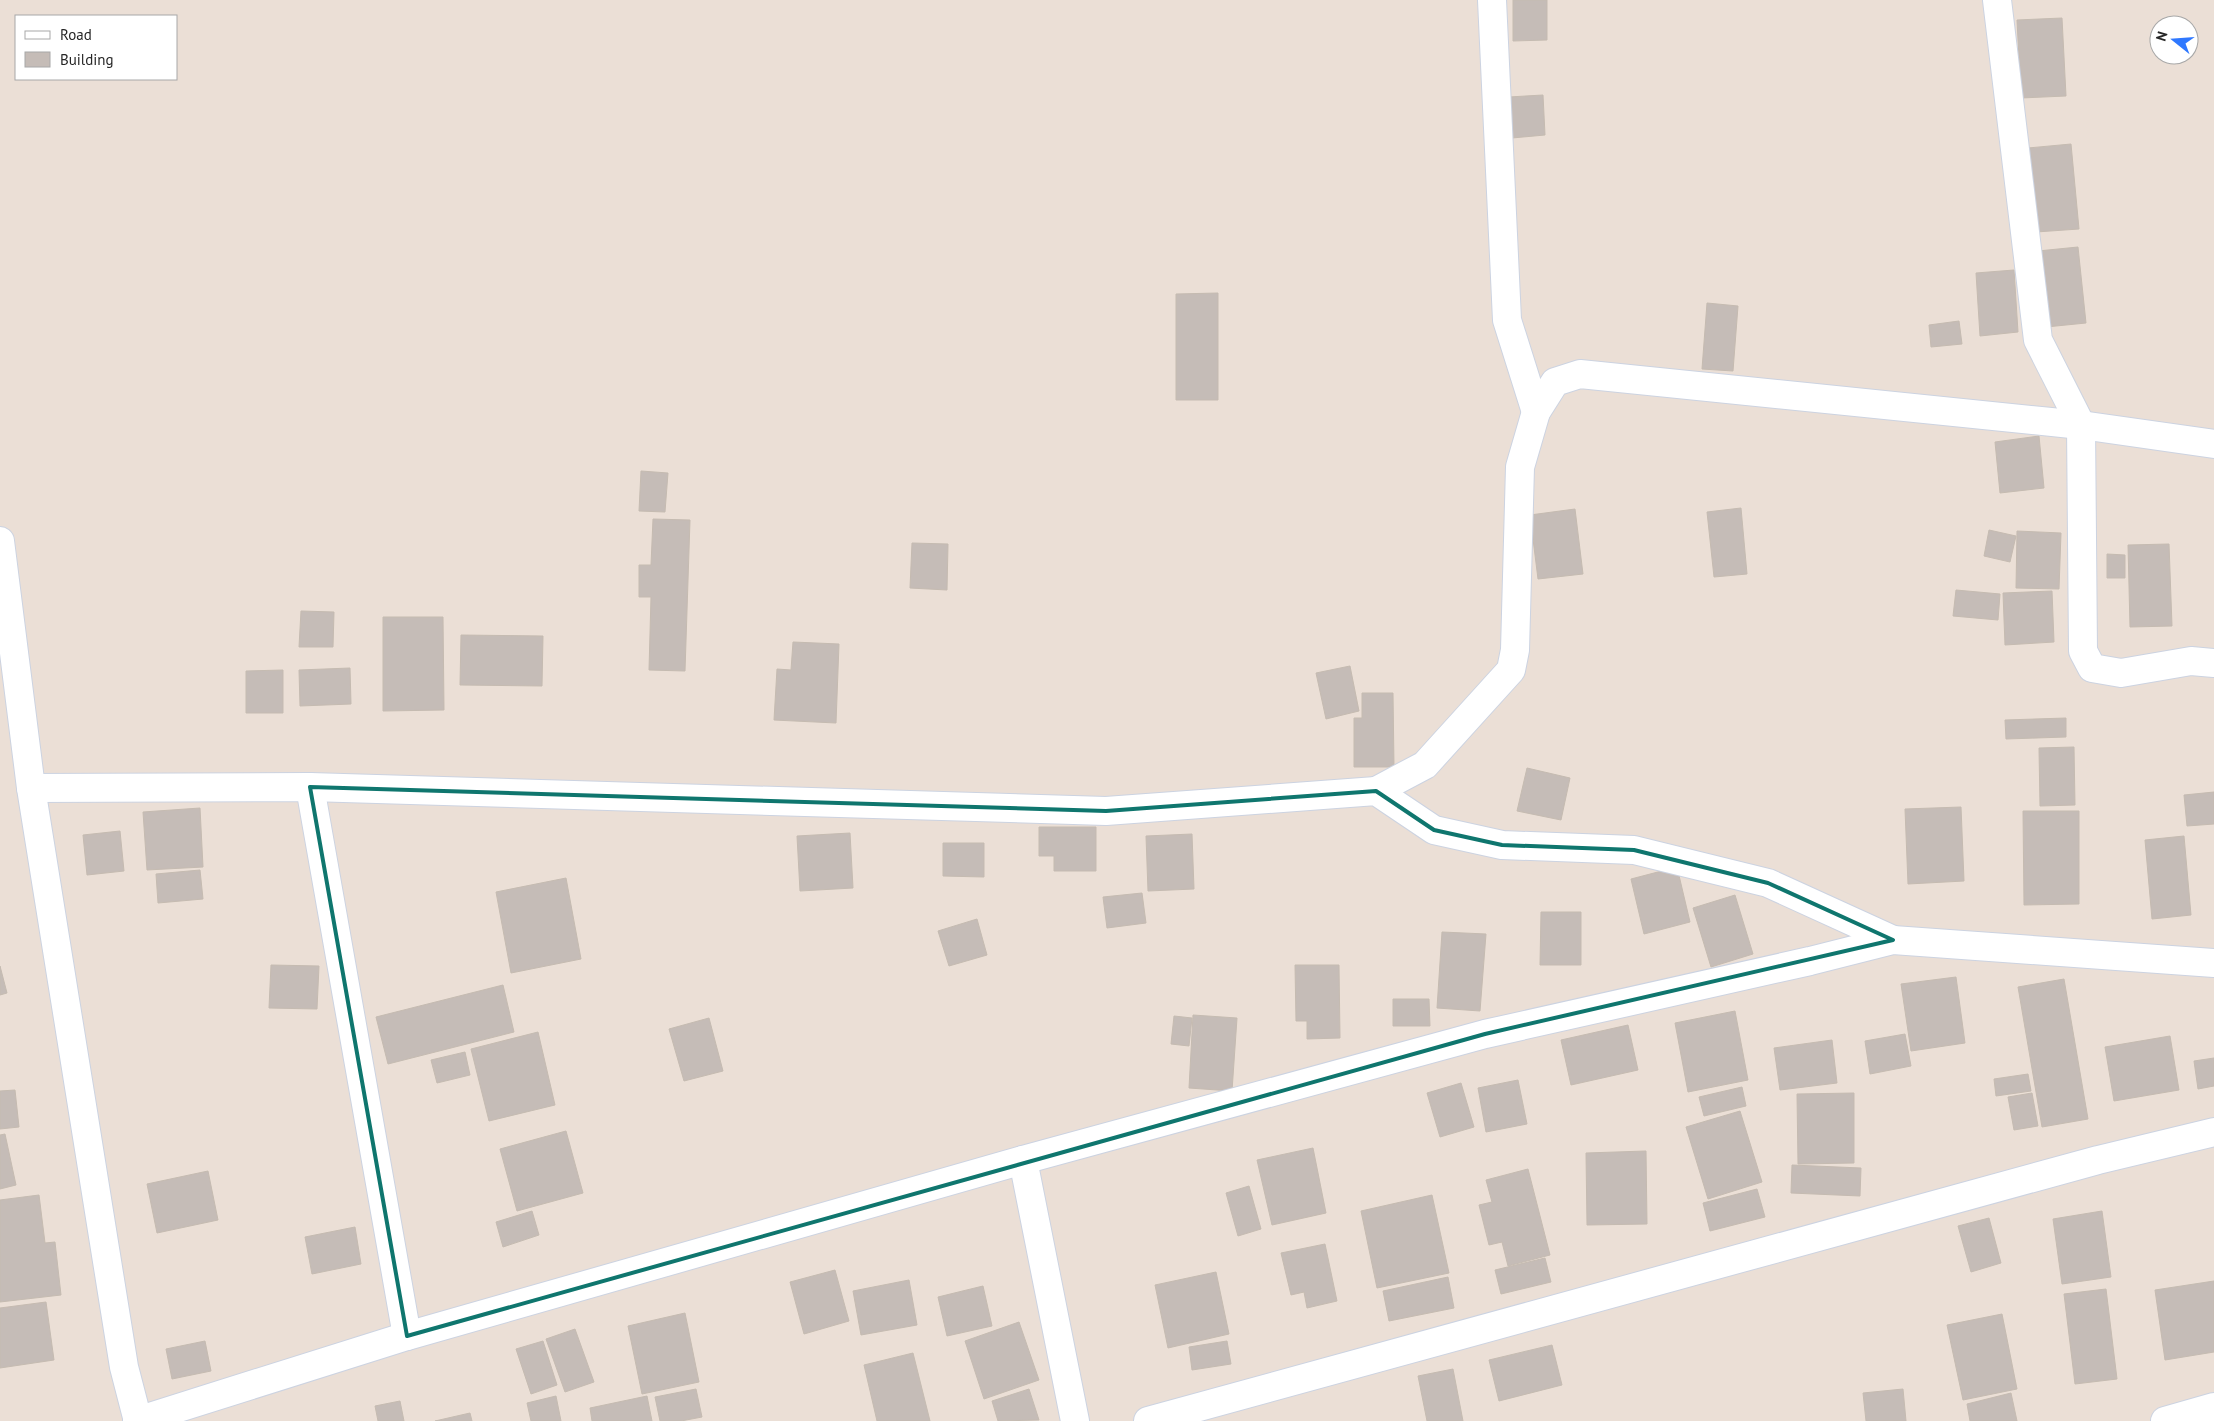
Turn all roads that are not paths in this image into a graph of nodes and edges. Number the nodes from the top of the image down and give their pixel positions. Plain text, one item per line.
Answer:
1 (1492, 0) edge
2 (1997, 0) edge
3 (1536, 412) junction
4 (2081, 426) junction
5 (2214, 444) edge
6 (0, 541) edge
7 (2214, 663) edge
8 (310, 787) junction
9 (31, 788) junction
10 (1376, 791) junction
11 (1893, 940) junction
12 (2214, 963) edge
13 (2214, 1132) edge
14 (1023, 1160) junction
15 (407, 1336) junction
16 (2214, 1407) edge
17 (137, 1421) edge
18 (1075, 1421) edge
19 (1148, 1421) edge
20 (2165, 1421) edge

1 - 3 street
2 - 4 street
3 - 4 street
3 - 10 street
4 - 5 street
4 - 7 street
6 - 9 street
8 - 9 street
8 - 10 street
8 - 15 street
9 - 17 street
10 - 11 street
11 - 12 street
11 - 14 street
13 - 19 street
14 - 15 street
14 - 18 street
15 - 17 street
16 - 20 street

